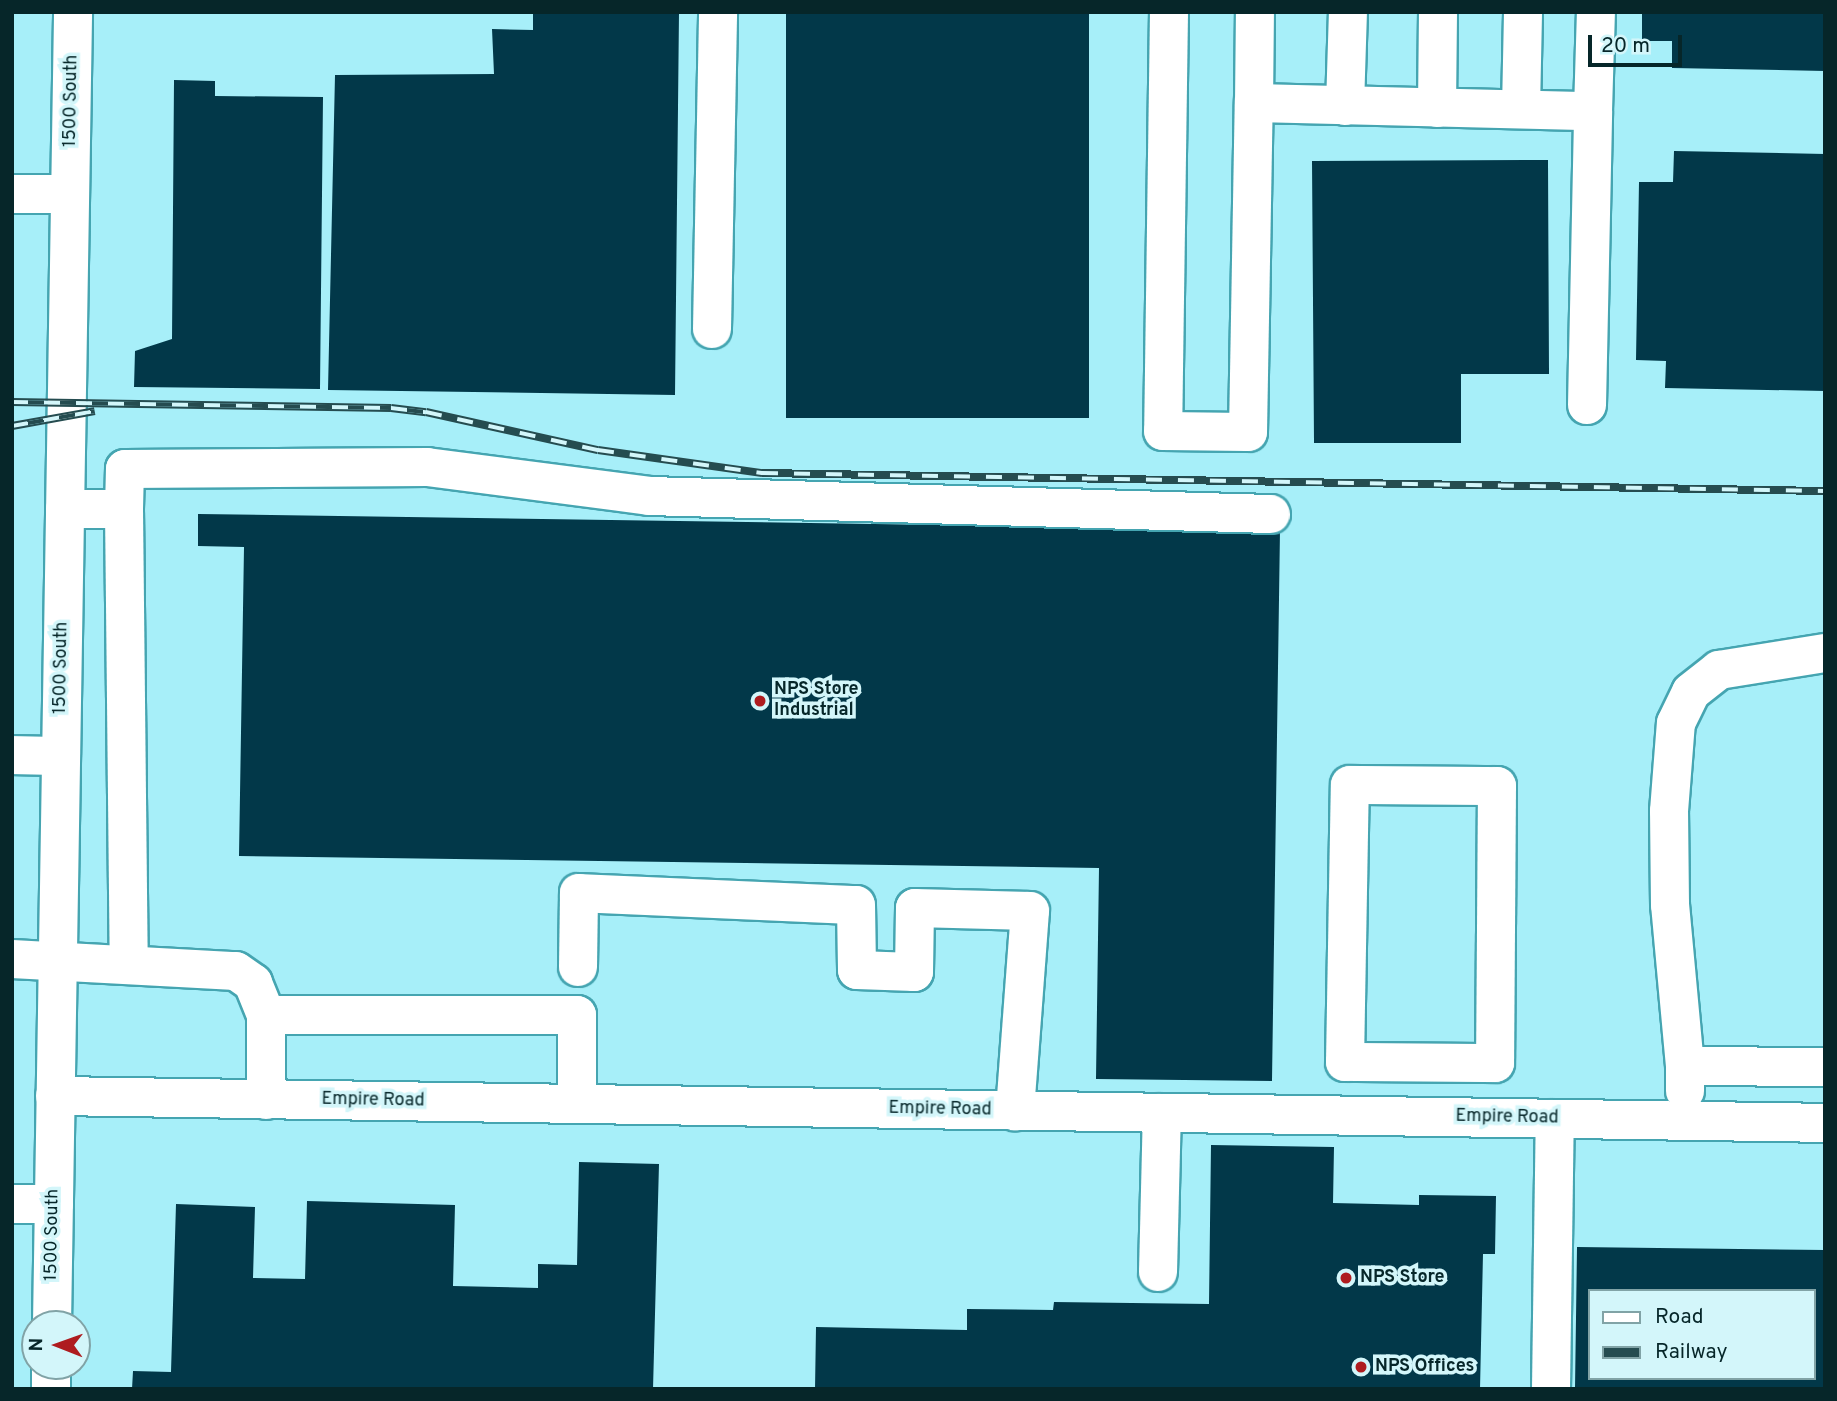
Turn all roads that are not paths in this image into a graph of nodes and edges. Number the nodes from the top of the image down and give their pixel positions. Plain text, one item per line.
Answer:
1 (73, 12) edge
2 (718, 12) edge
3 (1169, 12) edge
4 (1255, 12) edge
5 (1348, 12) edge
6 (1438, 12) edge
7 (1522, 12) edge
8 (1596, 12) edge
9 (1254, 103) junction
10 (1345, 106) junction
11 (1437, 108) junction
12 (1521, 109) junction
13 (1593, 111) junction
14 (12, 194) edge
15 (70, 194) junction
16 (712, 329) dead end
17 (1587, 405) dead end
18 (65, 509) junction
19 (124, 509) junction
20 (1270, 514) dead end
21 (1825, 653) edge
22 (12, 755) edge
23 (61, 756) junction
24 (12, 959) edge
25 (58, 959) junction
26 (130, 964) junction
27 (578, 967) dead end
28 (266, 1015) junction
29 (1419, 1062) junction
30 (1685, 1066) junction
31 (1825, 1067) edge
32 (55, 1096) junction
33 (266, 1100) junction
34 (577, 1104) junction
35 (1014, 1111) junction
36 (1162, 1113) junction
37 (1416, 1116) junction
38 (1555, 1119) junction
39 (1686, 1120) junction
40 (1825, 1122) edge
41 (12, 1204) edge
42 (54, 1204) junction
43 (1158, 1272) dead end
44 (52, 1310) edge
45 (1551, 1389) edge

1 - 15 street, 1500 South
2 - 16 street
3 - 9 street
4 - 9 street
5 - 10 street
6 - 11 street
7 - 12 street
8 - 13 street
9 - 10 street
10 - 11 street
11 - 12 street
12 - 13 street
13 - 17 street
14 - 15 street
15 - 18 street, 1500 South
18 - 19 street
18 - 23 street, 1500 South
19 - 20 street
19 - 26 street
21 - 30 street
22 - 23 street
23 - 25 street, 1500 South
24 - 25 street
25 - 26 street
25 - 32 street, 1500 South
26 - 28 street
27 - 35 street
28 - 33 street
28 - 34 street
29 - 29 street
29 - 37 street
30 - 31 street
30 - 39 street
32 - 33 street, Empire Road
32 - 42 street, 1500 South
33 - 34 street, Empire Road
34 - 35 street, Empire Road
35 - 36 street, Empire Road
36 - 37 street, Empire Road
36 - 43 street
37 - 38 street, Empire Road
38 - 39 street, Empire Road
38 - 45 street
39 - 40 street, Empire Road
41 - 42 street
42 - 44 street, 1500 South

